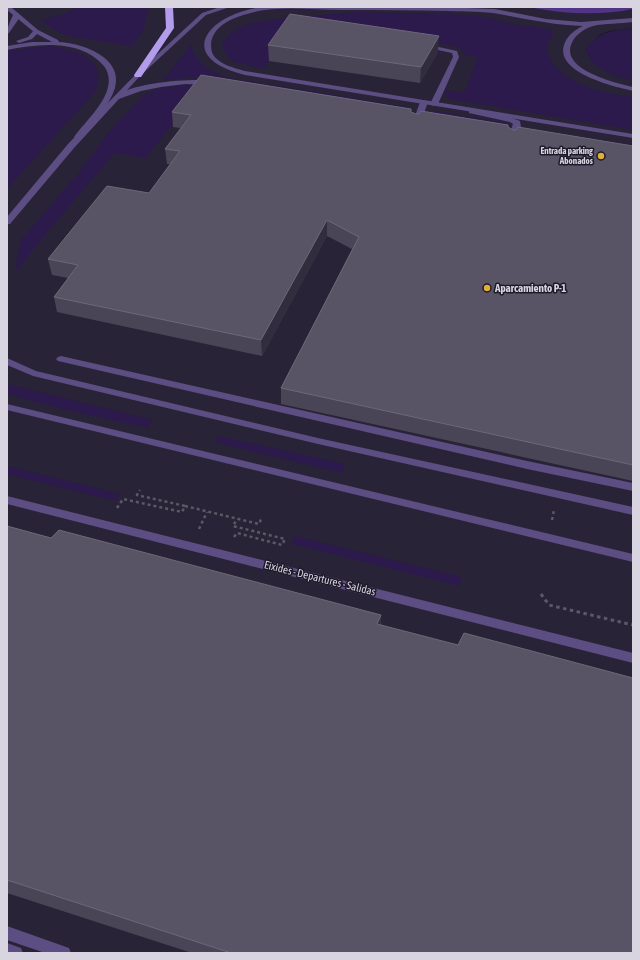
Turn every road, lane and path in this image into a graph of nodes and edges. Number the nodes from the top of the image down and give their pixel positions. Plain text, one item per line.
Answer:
1 (7, 7) edge
2 (169, 7) edge
3 (227, 7) edge
4 (482, 7) edge
5 (501, 12) junction
6 (16, 14) junction
7 (633, 20) edge
8 (595, 24) junction
9 (36, 31) junction
10 (7, 32) edge
11 (7, 43) edge
12 (66, 45) junction
13 (418, 45) edge
14 (7, 48) edge
15 (138, 76) junction
16 (218, 84) edge
17 (633, 89) edge
18 (116, 98) junction
19 (424, 102) junction
20 (434, 104) junction
21 (456, 107) junction
22 (417, 119) edge
23 (633, 136) edge
24 (511, 141) edge
25 (71, 146) junction
26 (7, 222) edge
27 (60, 359) dead end
28 (7, 361) edge
29 (7, 408) edge
30 (633, 487) edge
31 (140, 490) dead end
32 (7, 500) edge
33 (185, 506) junction
34 (117, 508) dead end
35 (554, 510) dead end
36 (633, 510) edge
37 (207, 512) junction
38 (262, 517) dead end
39 (237, 519) junction
40 (552, 520) dead end
41 (199, 529) dead end
42 (234, 537) dead end
43 (633, 558) edge
44 (541, 594) dead end
45 (633, 625) edge
46 (633, 658) edge
47 (7, 933) edge
48 (7, 950) edge
49 (16, 953) edge
50 (64, 953) edge

1 - 6 street
2 - 15 highway
3 - 15 street
4 - 5 street
5 - 8 street
5 - 19 street
6 - 9 street
6 - 10 street
7 - 8 street
8 - 17 street
9 - 11 street
9 - 12 street
12 - 14 street
12 - 25 street
13 - 20 street
15 - 18 street
16 - 18 street
18 - 25 street
19 - 20 street
19 - 22 street
20 - 21 street
21 - 23 street
21 - 24 street
25 - 26 street
27 - 30 street
28 - 36 street
29 - 43 street
31 - 33 path
32 - 46 street, Eixides - Departures - Salidas
33 - 34 path
33 - 37 path
35 - 40 path
37 - 39 path
37 - 41 path
38 - 39 path
39 - 42 path
44 - 45 path
47 - 50 street
48 - 49 street

